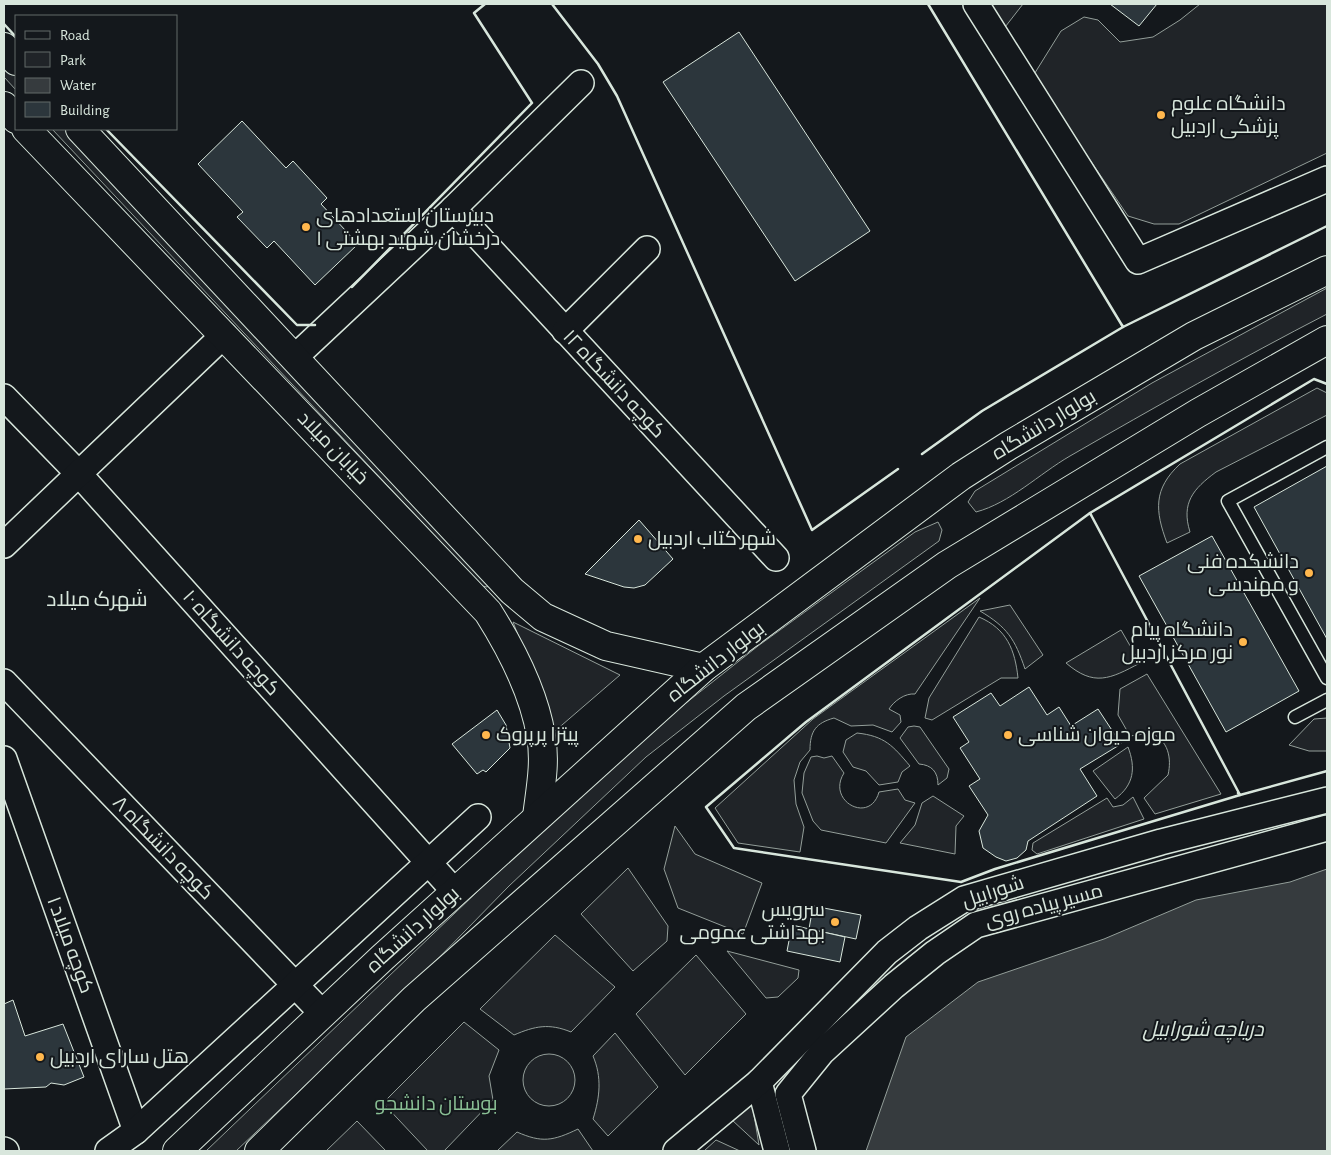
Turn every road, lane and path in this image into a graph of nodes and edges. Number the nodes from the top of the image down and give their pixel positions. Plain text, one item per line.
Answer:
1 (976, 4) edge
2 (4, 47) edge
3 (15, 59) edge
4 (581, 83) dead end
5 (4, 106) edge
6 (15, 118) edge
7 (27, 130) edge
8 (81, 130) edge
9 (1327, 179) edge
10 (453, 209) junction
11 (647, 249) dead end
12 (1327, 270) edge
13 (565, 330) junction
14 (224, 334) junction
15 (1326, 343) edge
16 (294, 358) junction
17 (4, 397) edge
18 (1327, 447) edge
19 (79, 474) junction
20 (4, 545) edge
21 (776, 558) dead end
22 (512, 591) junction
23 (488, 612) junction
24 (703, 668) junction
25 (1327, 678) edge
26 (4, 682) edge
27 (1327, 700) edge
28 (1295, 717) dead end
29 (4, 759) edge
30 (1327, 800) edge
31 (478, 817) dead end
32 (537, 817) junction
33 (1327, 828) edge
34 (428, 862) junction
35 (455, 892) junction
36 (295, 986) junction
37 (322, 1013) junction
38 (759, 1082) junction
39 (136, 1131) junction
40 (108, 1151) edge
41 (177, 1151) edge
42 (259, 1151) edge
43 (676, 1151) edge
44 (777, 1151) edge
45 (803, 1151) edge

1 - 9 street
2 - 3 main road
4 - 10 street
5 - 6 main road
7 - 14 main road, خیابان میلاد
8 - 16 main road, خیابان میلاد
10 - 13 street, کوچه دانشگاه ۱۲
10 - 16 street
11 - 13 street
12 - 24 main road, بولوار دانشگاه
13 - 21 street, کوچه دانشگاه ۱۲
14 - 19 street
14 - 23 main road, خیابان میلاد
15 - 42 main road
16 - 22 main road, خیابان میلاد
17 - 19 street, کوچه دانشگاه ۱۰
18 - 25 lane
19 - 20 street
19 - 34 street, کوچه دانشگاه ۱۰
22 - 23 main road
22 - 24 main road, خیابان میلاد
23 - 32 main road, خیابان میلاد
24 - 32 main road, بولوار دانشگاه
26 - 36 street, کوچه دانشگاه ۸
27 - 28 lane
29 - 39 street, کوچه میلاد ۱
30 - 38 street, شورابیل
31 - 34 street
32 - 35 main road, بولوار دانشگاه
33 - 45 street, مسیر پیاده روی
34 - 35 street, کوچه دانشگاه ۱۰
34 - 36 street
35 - 37 main road, بولوار دانشگاه
36 - 37 street, کوچه دانشگاه ۸
36 - 39 street
37 - 41 main road, بولوار دانشگاه
38 - 43 street, شورابیل
38 - 44 street
39 - 40 street

